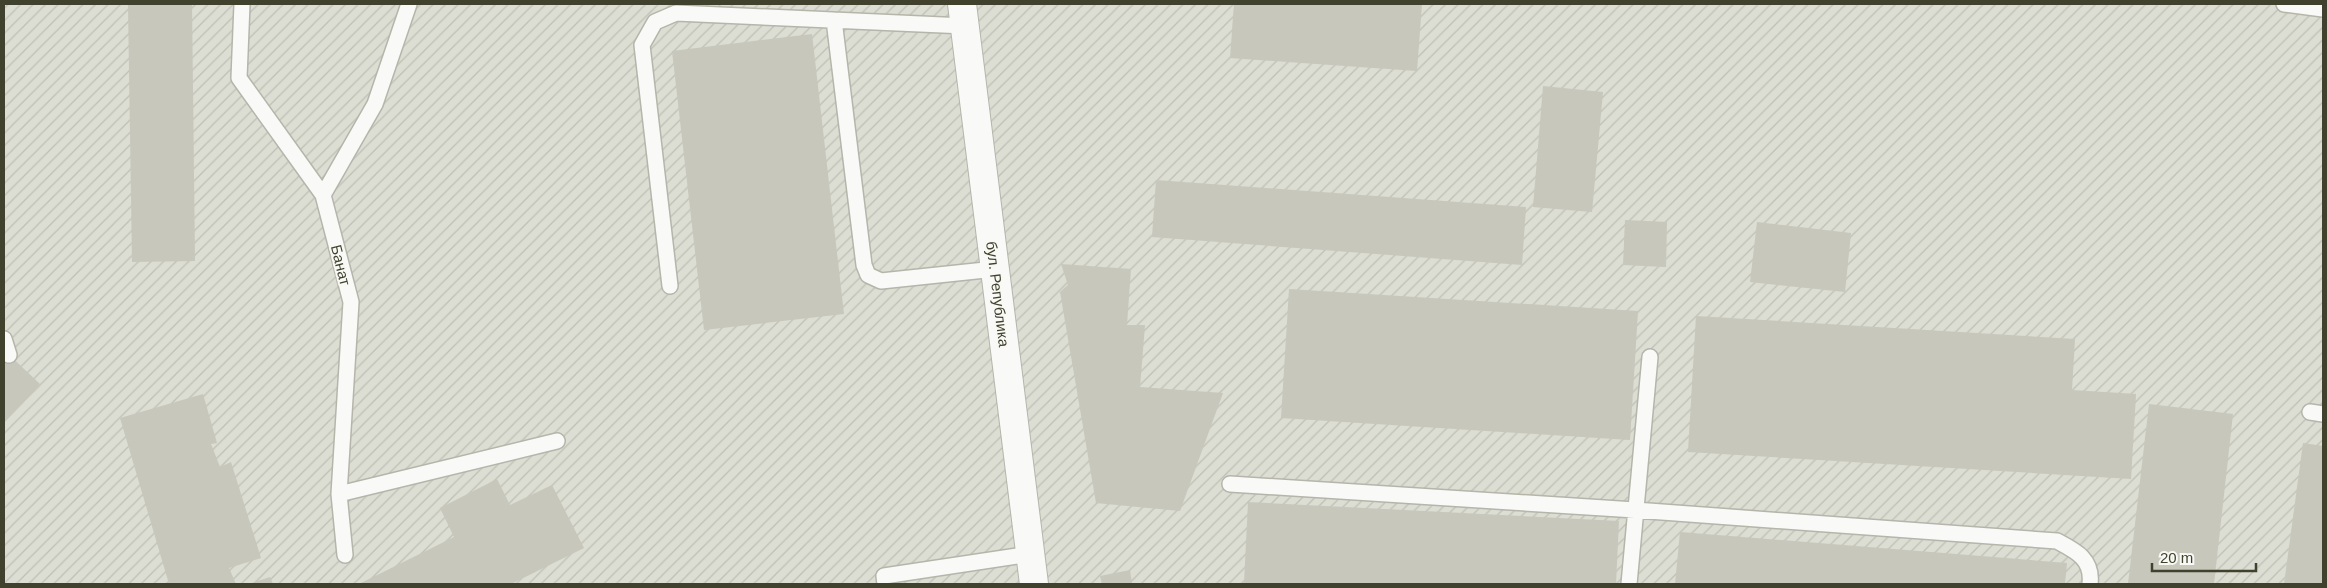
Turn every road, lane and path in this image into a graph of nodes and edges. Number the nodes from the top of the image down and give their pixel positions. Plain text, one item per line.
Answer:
1 (242, 4) edge
2 (409, 4) edge
3 (2284, 4) edge
4 (2323, 9) edge
5 (964, 15) edge
6 (834, 20) junction
7 (323, 195) junction
8 (995, 269) junction
9 (670, 286) dead end
10 (4, 339) edge
11 (9, 355) dead end
12 (1650, 357) dead end
13 (557, 441) dead end
14 (1230, 484) dead end
15 (339, 494) junction
16 (1636, 510) junction
17 (1031, 554) junction
18 (345, 555) dead end
19 (885, 584) edge
20 (1034, 584) edge
21 (1629, 584) edge
22 (2090, 584) edge

1 - 7 lane, Банат
2 - 7 lane
3 - 4 lane
5 - 6 lane
5 - 8 street, бул. Република
6 - 8 lane
6 - 9 lane
7 - 15 lane, Банат
8 - 17 street, бул. Република
10 - 11 lane
12 - 16 lane
13 - 15 lane
14 - 16 lane
15 - 18 lane, Банат
16 - 21 lane
16 - 22 lane
17 - 19 lane
17 - 20 street, бул. Република

